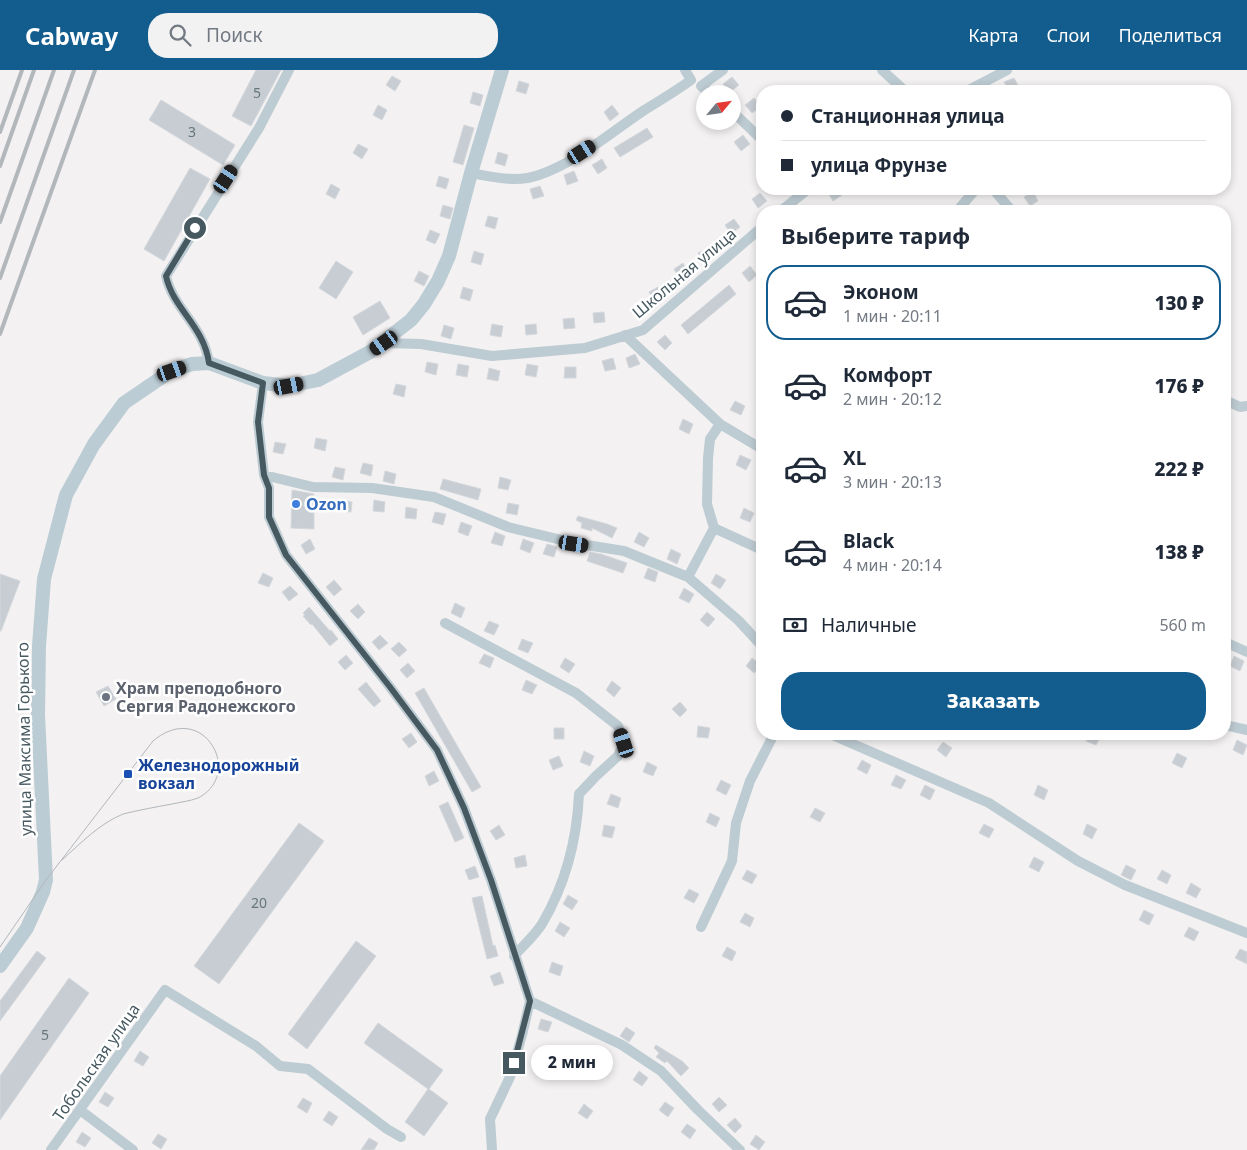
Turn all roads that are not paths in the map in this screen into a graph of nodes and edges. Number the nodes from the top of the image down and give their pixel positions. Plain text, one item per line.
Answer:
1 (289, 70) edge
2 (502, 70) edge
3 (685, 70) edge
4 (723, 70) edge
5 (882, 70) edge
6 (1007, 70) edge
7 (691, 80) junction
8 (699, 85) edge
9 (702, 85) edge
10 (899, 85) edge
11 (978, 85) edge
12 (741, 120) edge
13 (756, 134) edge
14 (471, 173) junction
15 (799, 195) edge
16 (970, 195) edge
17 (998, 195) edge
18 (788, 205) edge
19 (961, 205) edge
20 (1007, 205) edge
21 (756, 232) edge
22 (625, 336) junction
23 (384, 343) junction
24 (209, 363) junction
25 (263, 383) junction
26 (1231, 403) edge
27 (1247, 406) edge
28 (720, 424) junction
29 (756, 445) edge
30 (264, 475) junction
31 (714, 528) junction
32 (756, 547) edge
33 (688, 577) junction
34 (446, 623) dead end
35 (756, 639) edge
36 (1231, 645) edge
37 (1247, 652) edge
38 (1231, 727) edge
39 (1247, 730) edge
40 (769, 740) edge
41 (844, 740) edge
42 (701, 927) dead end
43 (1247, 934) edge
44 (514, 956) junction
45 (0, 966) edge
46 (530, 1001) junction
47 (80, 1110) junction
48 (401, 1137) dead end
49 (51, 1150) edge
50 (133, 1150) edge
51 (492, 1150) edge
52 (740, 1150) edge

1 - 24 street
2 - 14 street, улица Максима Горького
3 - 7 street
4 - 9 street
5 - 10 street
6 - 11 street
7 - 8 street
7 - 14 street
12 - 13 street
14 - 23 street, улица Максима Горького
15 - 18 street
16 - 19 street
17 - 20 street
21 - 22 street, Школьная улица
22 - 23 street, Школьная улица
22 - 28 street
23 - 25 street, улица Максима Горького
24 - 25 street, улица Максима Горького
24 - 45 street, улица Максима Горького
25 - 30 street
26 - 27 street
28 - 29 street
28 - 31 street
30 - 33 street
30 - 44 street
31 - 32 street
31 - 33 street
33 - 35 street
34 - 44 street
36 - 37 street
38 - 39 street
40 - 42 street
41 - 43 street
44 - 46 street
46 - 51 street
46 - 52 street
47 - 48 street, Тобольская улица
47 - 49 street, Тобольская улица
47 - 50 street

